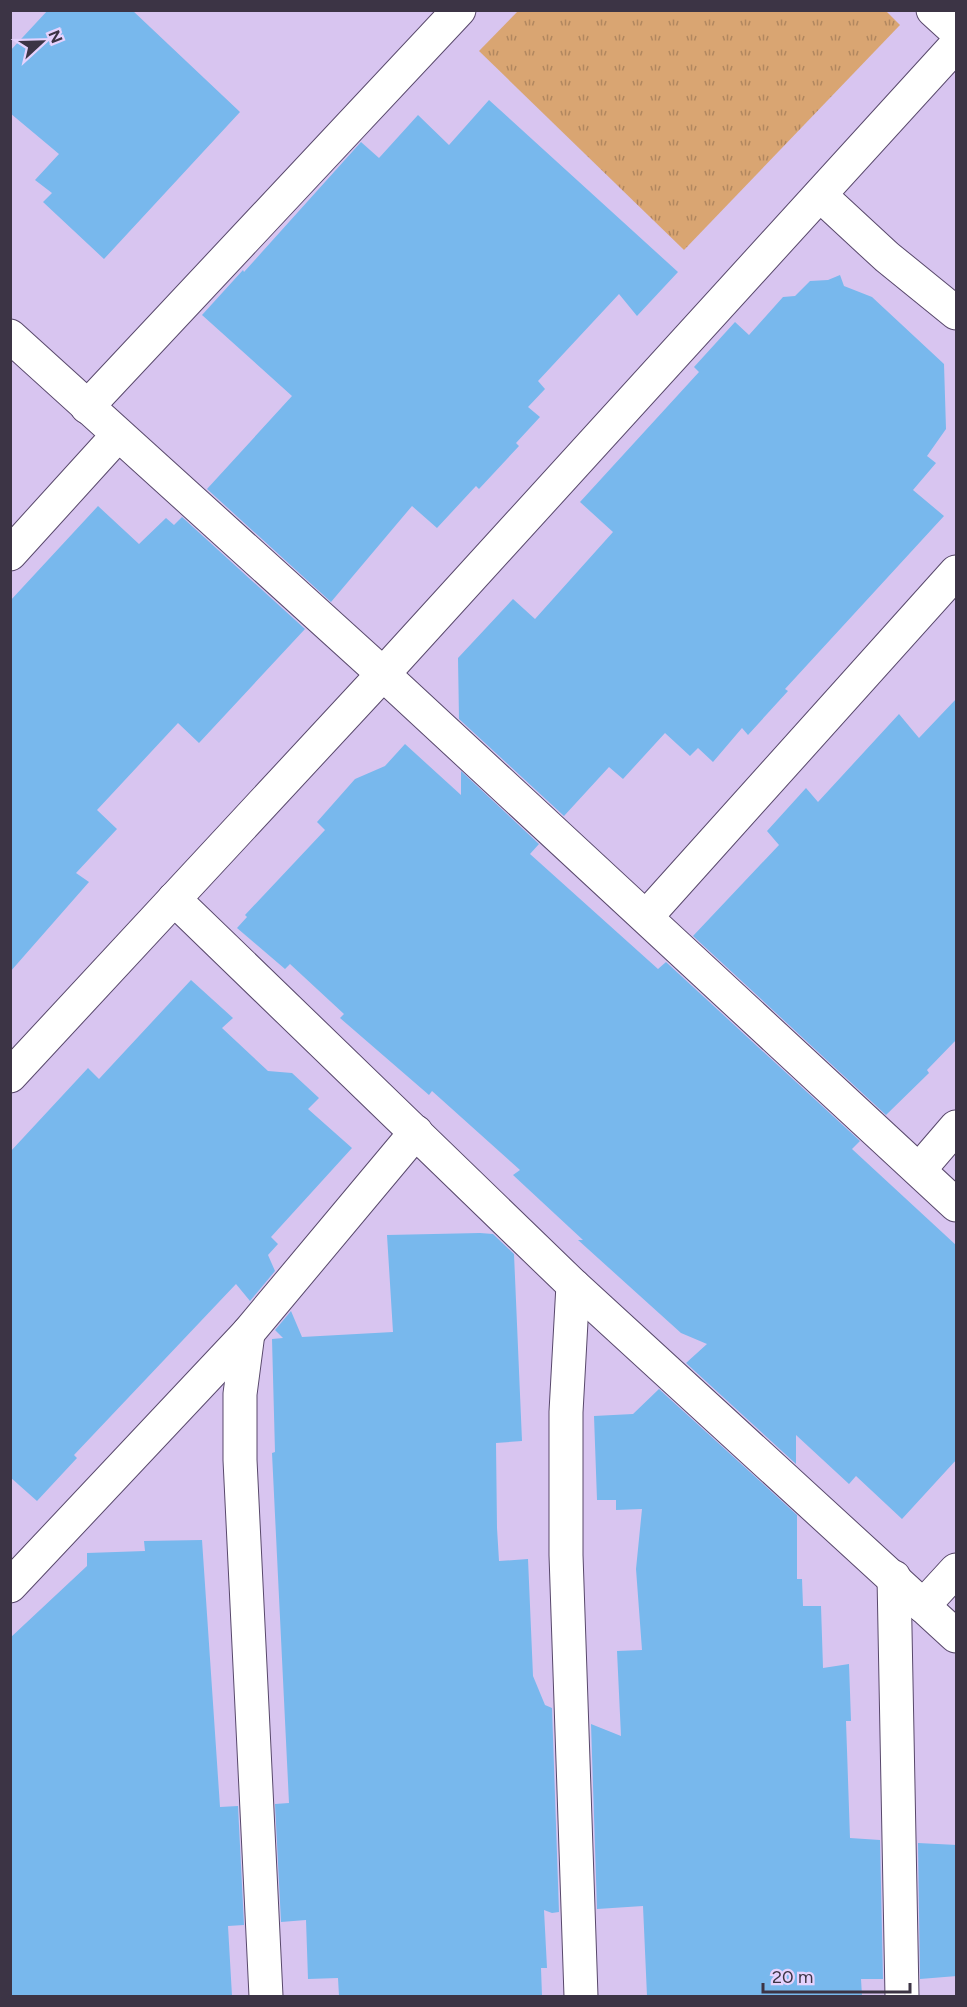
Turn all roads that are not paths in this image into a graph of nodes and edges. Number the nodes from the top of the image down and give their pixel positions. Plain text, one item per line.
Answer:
1 (459, 10) edge
2 (933, 10) edge
3 (957, 31) edge
4 (957, 45) edge
5 (820, 195) junction
6 (957, 313) edge
7 (10, 336) edge
8 (87, 407) junction
9 (118, 435) junction
10 (10, 554) edge
11 (957, 572) edge
12 (382, 674) junction
13 (174, 899) junction
14 (646, 917) junction
15 (10, 1076) edge
16 (957, 1127) edge
17 (416, 1132) junction
18 (919, 1170) junction
19 (957, 1205) edge
20 (573, 1285) junction
21 (248, 1334) junction
22 (957, 1570) edge
23 (894, 1577) junction
24 (10, 1586) edge
25 (923, 1606) junction
26 (957, 1636) edge
27 (266, 1996) edge
28 (581, 1996) edge
29 (902, 1996) edge

1 - 8 street
2 - 3 street
4 - 5 street
5 - 6 street
5 - 12 street
7 - 8 street
8 - 9 street
9 - 10 street
9 - 12 street
11 - 14 street
12 - 13 street
12 - 14 street
13 - 15 street
13 - 17 street
14 - 18 street
16 - 18 street
17 - 20 street
17 - 21 street
18 - 19 street
20 - 23 street
20 - 28 street
21 - 24 street
21 - 27 street
22 - 25 street
23 - 25 street
23 - 29 street
25 - 26 street

